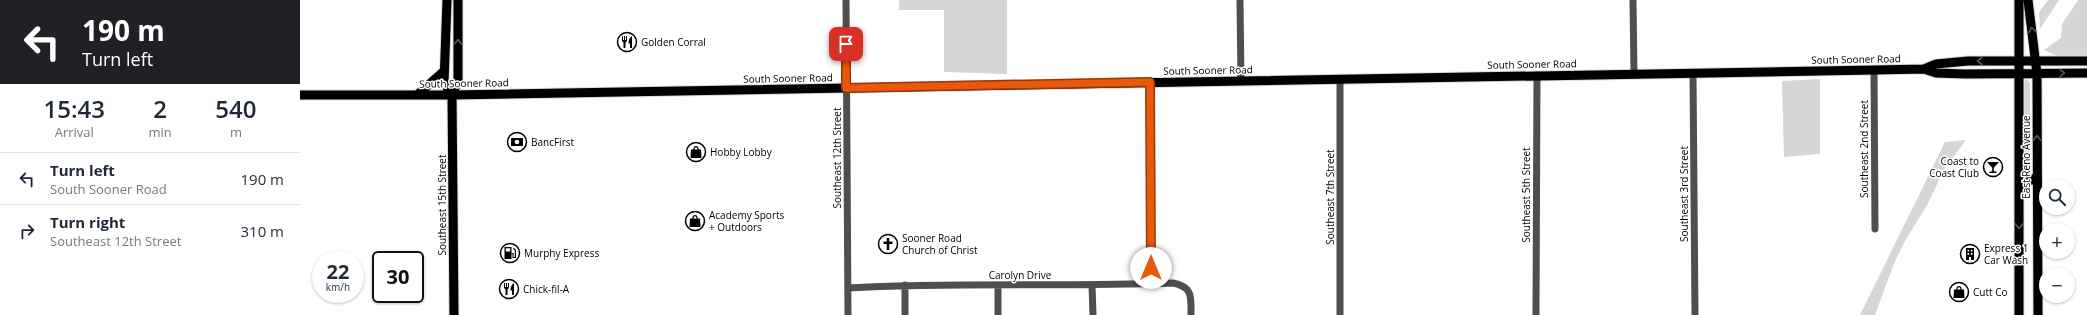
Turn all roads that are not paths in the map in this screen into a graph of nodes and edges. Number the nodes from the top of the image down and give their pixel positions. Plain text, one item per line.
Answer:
1 (447, 0) edge
2 (458, 0) edge
3 (846, 0) edge
4 (1240, 0) edge
5 (1633, 0) edge
6 (2019, 0) edge
7 (2028, 0) edge
8 (2019, 61) junction
9 (2037, 61) junction
10 (2087, 61) edge
11 (1924, 69) junction
12 (1874, 70) junction
13 (444, 71) junction
14 (1693, 73) junction
15 (2087, 73) edge
16 (1634, 74) junction
17 (2019, 74) junction
18 (2038, 74) junction
19 (1537, 75) junction
20 (1340, 79) junction
21 (1241, 81) junction
22 (1150, 82) junction
23 (846, 88) junction
24 (300, 95) edge
25 (417, 95) junction
26 (452, 95) junction
27 (2037, 177) junction
28 (2037, 187) junction
29 (2019, 188) junction
30 (1875, 229) dead end
31 (1151, 284) junction
32 (905, 285) junction
33 (998, 285) junction
34 (1092, 285) junction
35 (848, 288) junction
36 (454, 315) edge
37 (848, 315) edge
38 (905, 315) edge
39 (998, 315) edge
40 (1093, 315) edge
41 (1191, 315) edge
42 (1340, 315) edge
43 (1536, 315) edge
44 (1695, 315) edge
45 (2019, 315) edge
46 (2038, 315) edge

1 - 13 main road, Southeast 15th Street
26 -> 2 main road, Southeast 15th Street
3 - 23 street, Southeast 12th Street
4 - 21 street
5 - 16 street
6 - 8 main road, East Reno Avenue
9 -> 7 main road, East Reno Avenue
8 - 9 main road, South Sooner Road
8 -> 11 main road, South Sooner Road
8 - 17 main road, East Reno Avenue
9 - 10 main road, South Sooner Road
9 - 18 main road, East Reno Avenue
11 - 12 main road, South Sooner Road
11 - 17 main road, South Sooner Road
12 - 14 main road, South Sooner Road
12 - 30 street, Southeast 2nd Street
13 - 25 main road
13 - 26 main road, Southeast 15th Street
14 - 16 main road, South Sooner Road
14 - 44 street, Southeast 3rd Street
18 -> 15 main road, South Sooner Road
16 - 19 main road, South Sooner Road
17 - 18 main road, South Sooner Road
17 - 29 main road, East Reno Avenue
27 -> 18 main road, East Reno Avenue
19 - 20 main road, South Sooner Road
19 - 43 street, Southeast 5th Street
20 - 21 main road, South Sooner Road
20 - 42 street, Southeast 7th Street
21 - 22 main road, South Sooner Road
22 - 23 main road, South Sooner Road
22 - 31 street
23 - 26 main road, South Sooner Road
23 - 35 street, Southeast 12th Street
24 - 25 main road, South Sooner Road
25 - 26 main road, South Sooner Road
26 - 36 main road, Southeast 15th Street
27 - 28 main road, East Reno Avenue
27 - 29 main road
28 - 29 main road
28 - 46 main road, East Reno Avenue
29 -> 45 main road, East Reno Avenue
31 - 34 street, Carolyn Drive
31 - 41 street, Carolyn Drive
32 - 33 street, Carolyn Drive
32 - 35 street, Carolyn Drive
32 - 38 street
33 - 34 street, Carolyn Drive
33 - 39 street
34 - 40 street
35 - 37 street, Southeast 12th Street

